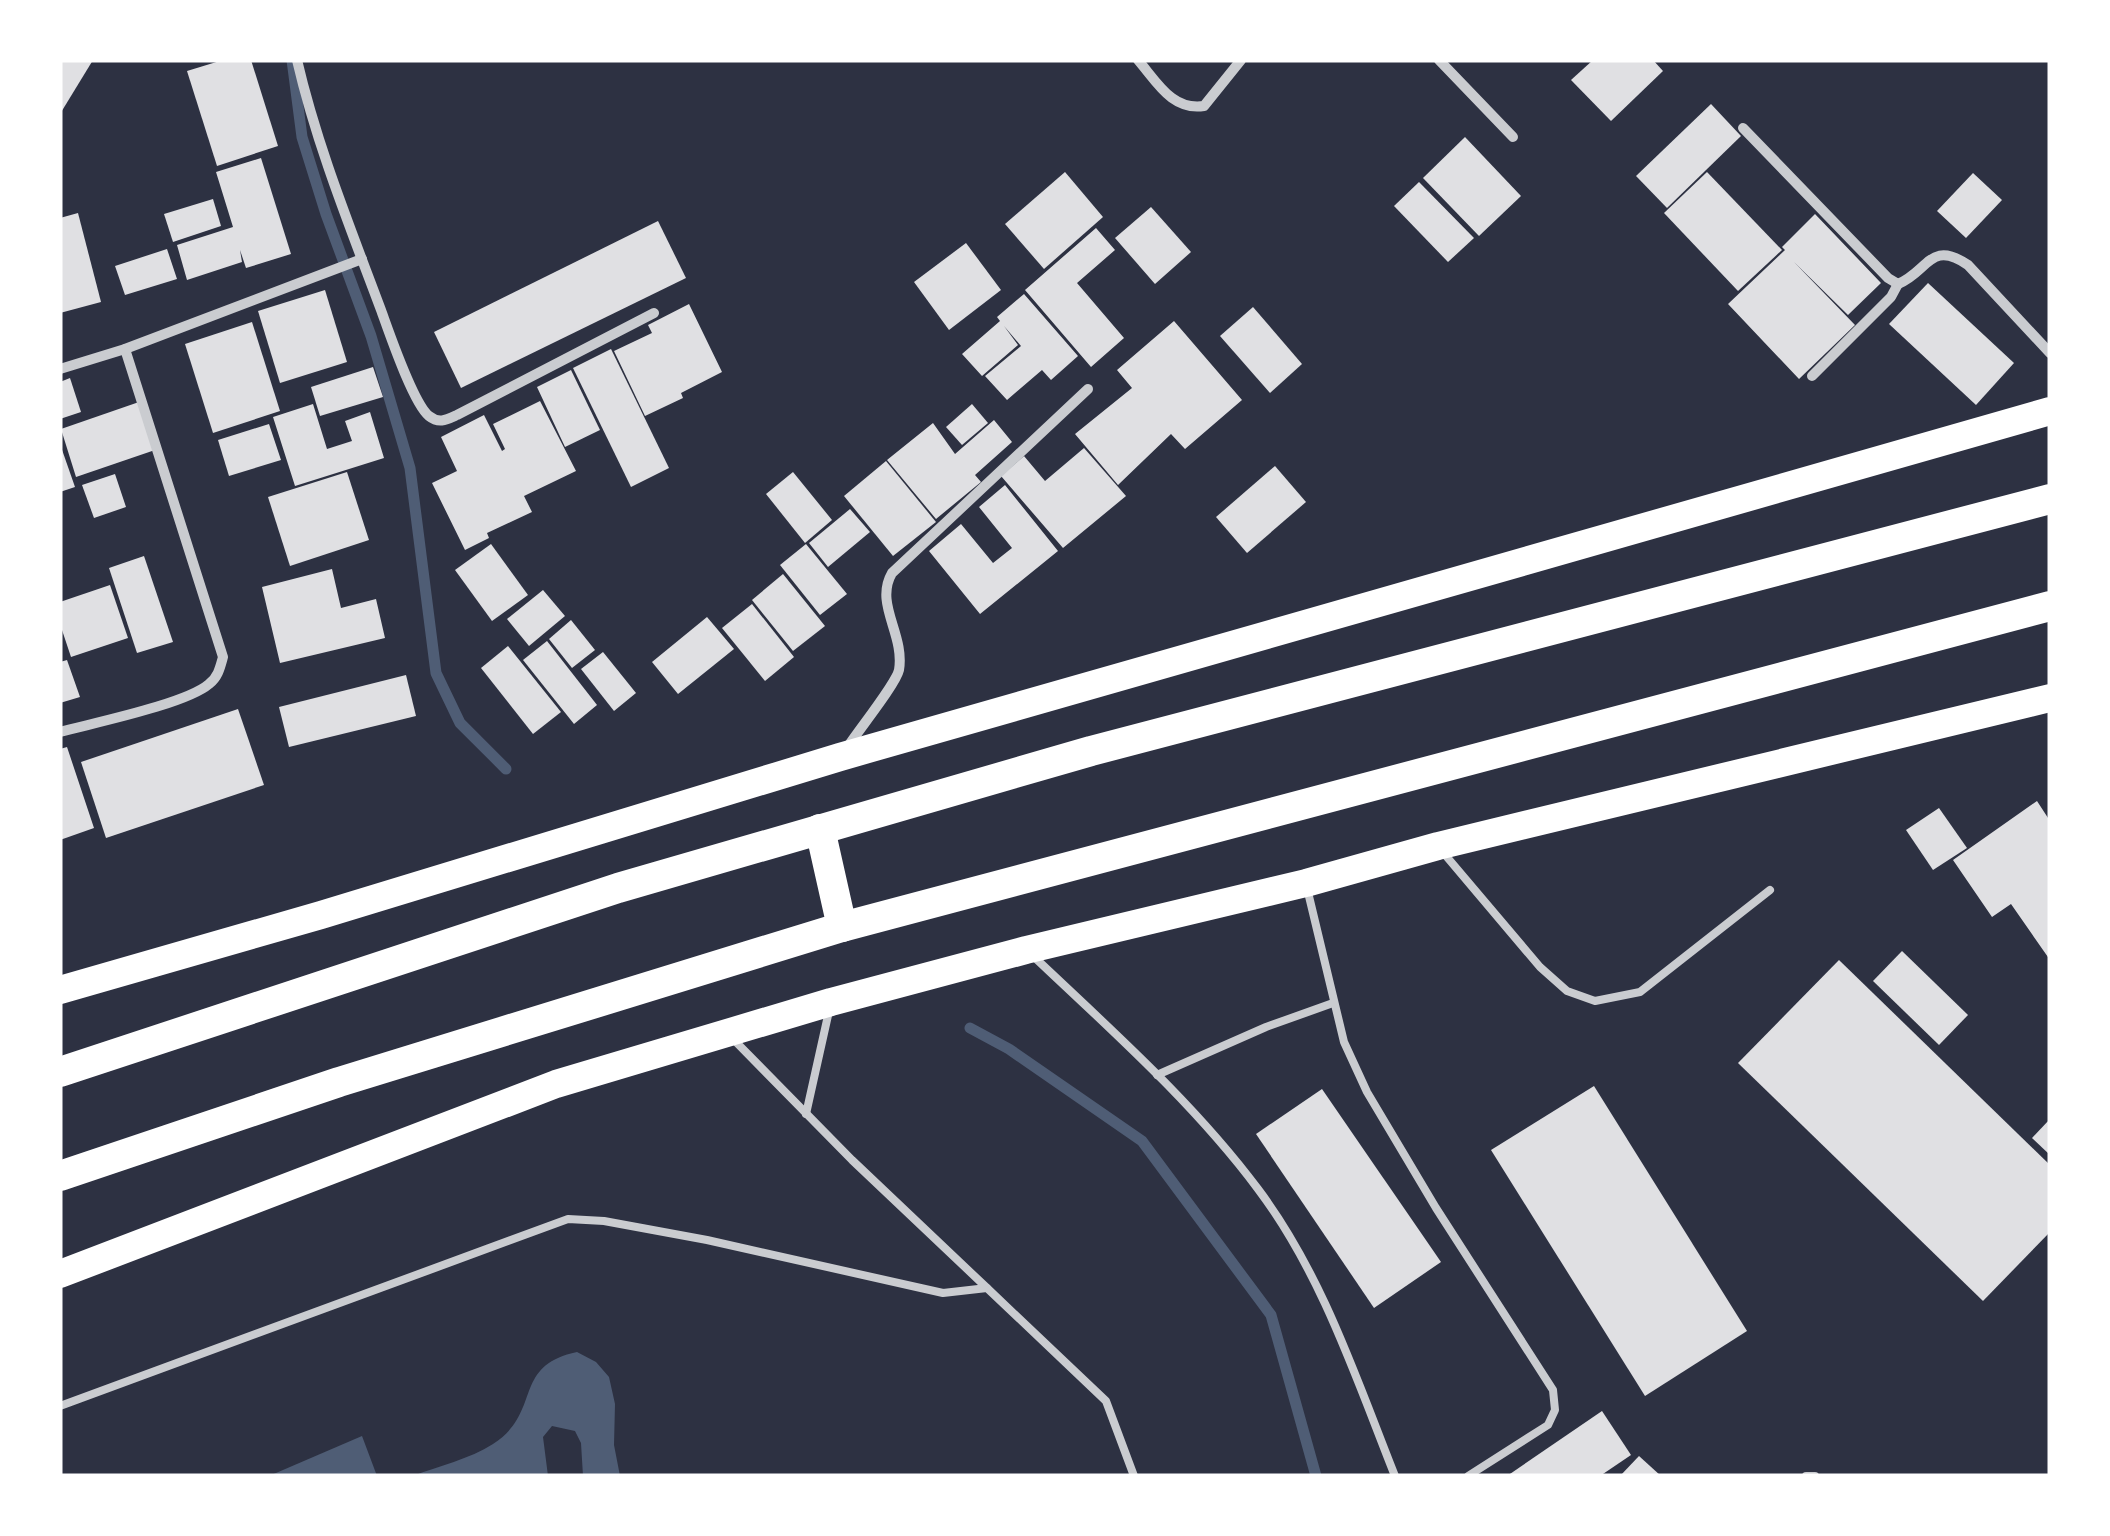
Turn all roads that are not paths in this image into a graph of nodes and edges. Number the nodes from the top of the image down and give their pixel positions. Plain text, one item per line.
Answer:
1 (297, 60) edge
2 (1138, 60) edge
3 (1241, 60) edge
4 (1440, 60) edge
5 (1742, 128) dead end
6 (1514, 137) dead end
7 (359, 261) junction
8 (1898, 284) junction
9 (654, 312) dead end
10 (125, 348) junction
11 (2050, 354) edge
12 (60, 369) edge
13 (1812, 376) dead end
14 (1088, 389) dead end
15 (2050, 410) edge
16 (2050, 499) edge
17 (2050, 606) edge
18 (2050, 698) edge
19 (60, 732) edge
20 (840, 757) junction
21 (820, 829) junction
22 (1438, 846) junction
23 (1306, 883) junction
24 (1770, 890) dead end
25 (842, 927) junction
26 (1026, 950) junction
27 (60, 990) edge
28 (831, 1002) junction
29 (1333, 1003) junction
30 (727, 1033) junction
31 (60, 1072) edge
32 (1157, 1075) junction
33 (806, 1114) junction
34 (60, 1176) edge
35 (60, 1274) edge
36 (988, 1288) junction
37 (60, 1406) edge
38 (1134, 1476) edge
39 (1394, 1476) edge
40 (1468, 1476) edge
41 (1806, 1476) edge
42 (1815, 1476) edge

1 - 7 street
2 - 3 street
4 - 6 street
5 - 8 street
7 - 9 street
7 - 10 street
8 - 11 street
8 - 13 street
10 - 12 street
10 - 19 street
14 - 20 street
15 - 20 highway
16 - 21 highway
17 - 25 highway
18 - 22 highway
20 - 27 highway
21 - 25 highway
21 - 31 highway
22 - 23 highway
22 - 24 lane
23 - 26 highway
23 - 29 lane
25 - 34 highway
26 - 28 highway
26 - 32 lane
28 - 30 highway
28 - 33 lane
29 - 32 lane
29 - 40 lane
30 - 33 lane
30 - 35 highway
32 - 39 lane
33 - 36 lane
36 - 37 lane
36 - 38 lane
41 - 42 lane

